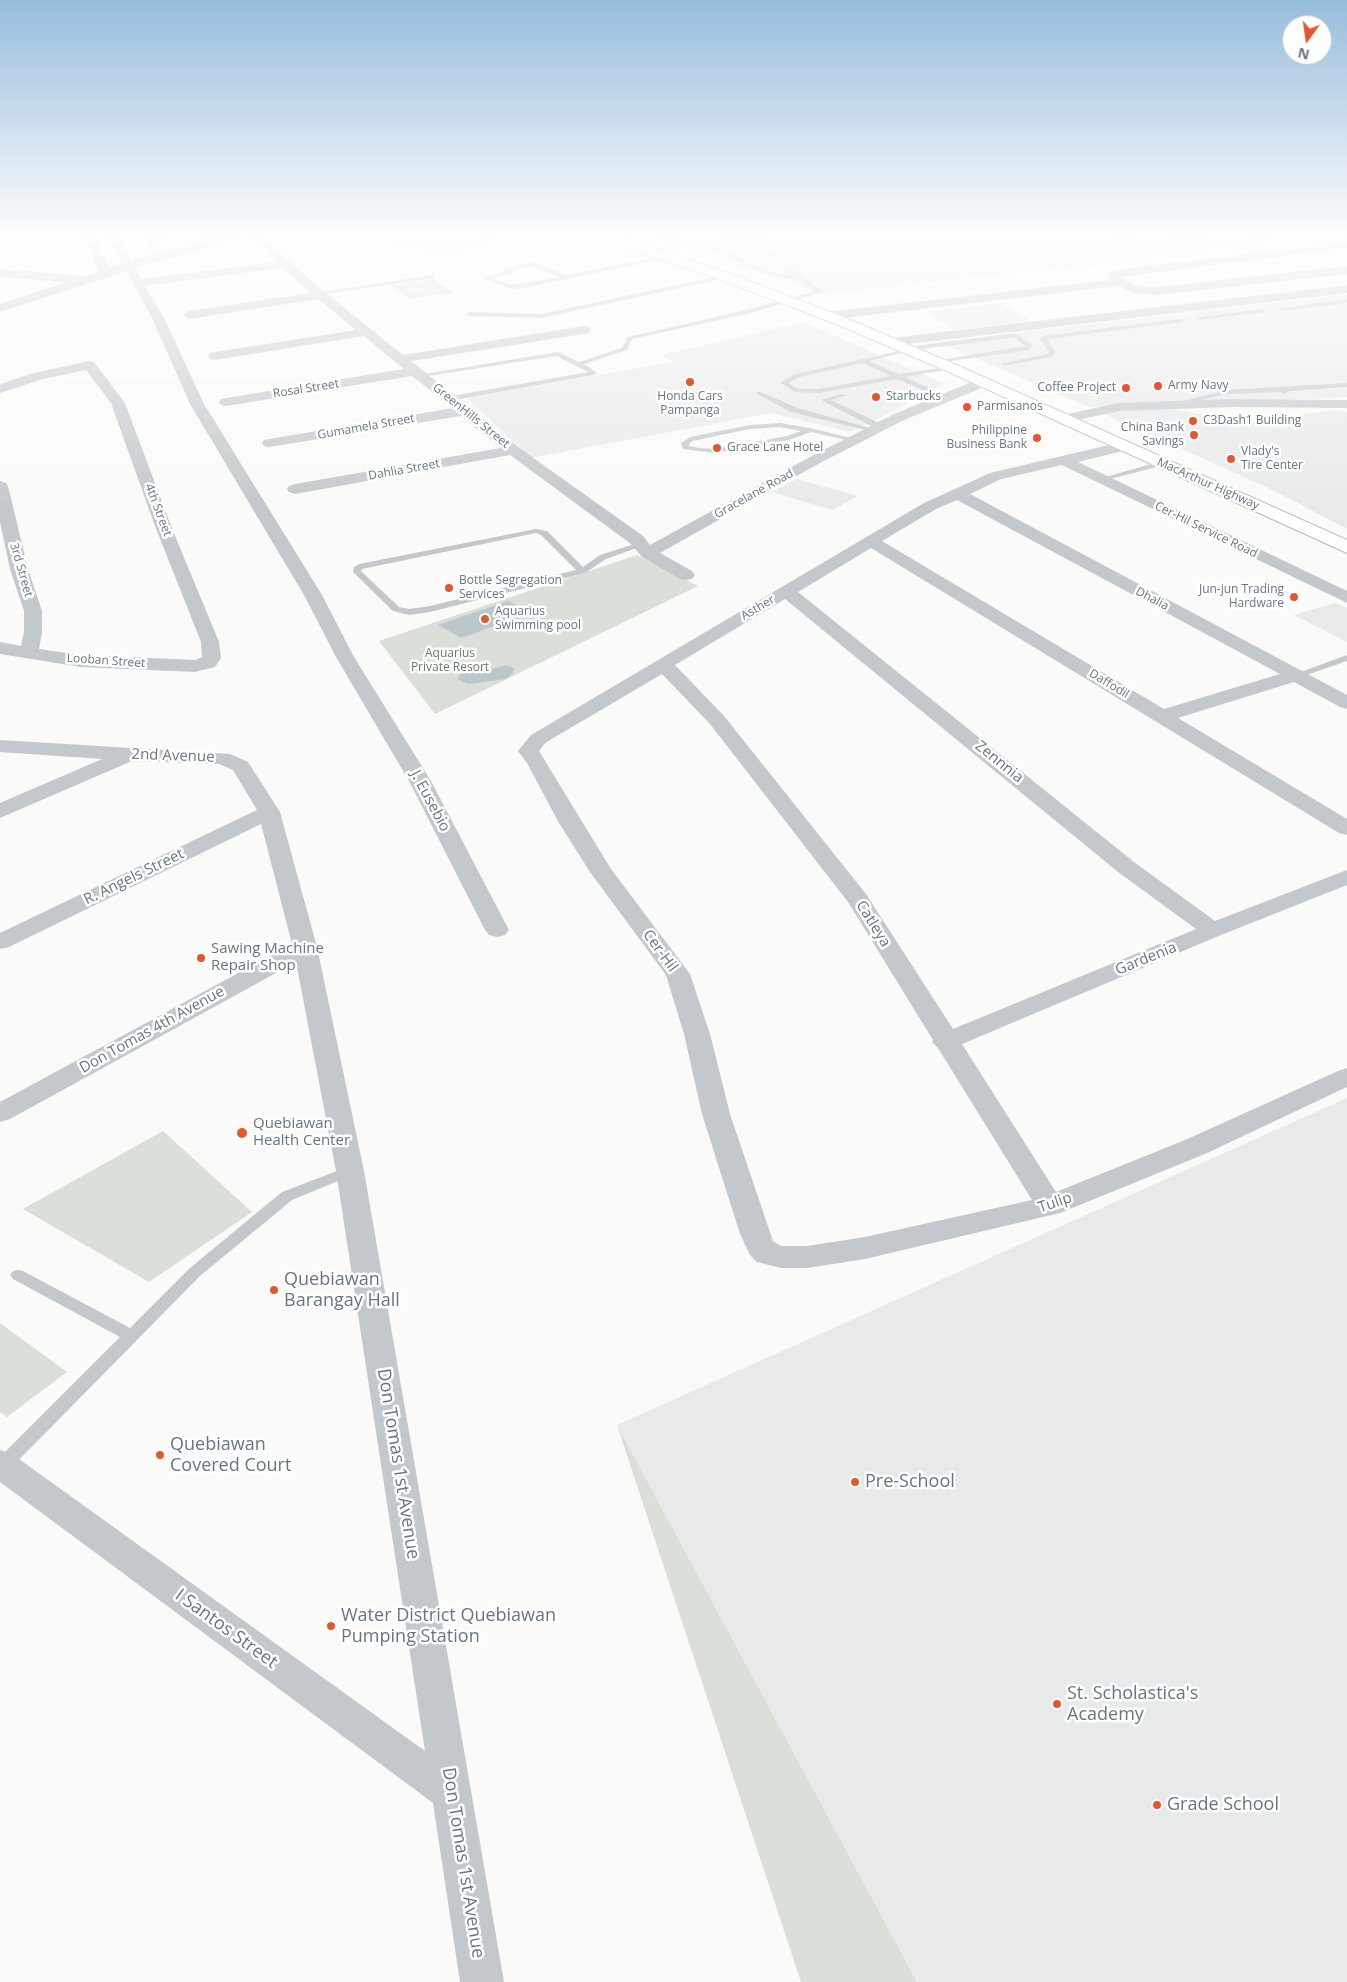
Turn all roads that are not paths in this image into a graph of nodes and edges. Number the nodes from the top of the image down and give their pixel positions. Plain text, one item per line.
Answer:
1 (162, 326) edge
2 (360, 326) edge
3 (679, 326) edge
4 (853, 326) edge
5 (1024, 326) edge
6 (1136, 326) edge
7 (584, 330) dead end
8 (367, 332) junction
9 (891, 342) junction
10 (908, 349) junction
11 (215, 356) dead end
12 (401, 359) junction
13 (863, 361) junction
14 (936, 361) junction
15 (579, 364) junction
16 (1003, 364) dead end
17 (953, 368) junction
18 (419, 373) junction
19 (903, 379) junction
20 (984, 382) junction
21 (1347, 385) edge
22 (0, 389) edge
23 (1289, 389) junction
24 (759, 393) dead end
25 (946, 398) junction
26 (449, 399) junction
27 (226, 402) dead end
28 (1174, 404) junction
29 (1280, 404) junction
30 (1347, 404) edge
31 (463, 411) junction
32 (1063, 419) junction
33 (877, 428) junction
34 (810, 430) junction
35 (855, 440) junction
36 (270, 443) dead end
37 (1126, 446) junction
38 (513, 450) junction
39 (1065, 461) junction
40 (1162, 463) junction
41 (1102, 479) junction
42 (0, 486) edge
43 (295, 489) dead end
44 (957, 494) junction
45 (870, 541) junction
46 (1347, 547) edge
47 (645, 549) junction
48 (19, 569) junction
49 (582, 571) junction
50 (0, 572) edge
51 (686, 575) dead end
52 (786, 591) junction
53 (1347, 598) edge
54 (0, 648) edge
55 (28, 654) junction
56 (1347, 658) edge
57 (211, 661) joint
58 (664, 665) junction
59 (1295, 676) junction
60 (1347, 703) edge
61 (1163, 716) junction
62 (0, 746) edge
63 (528, 751) joint
64 (129, 755) junction
65 (0, 811) edge
66 (269, 812) junction
67 (1347, 828) edge
68 (1347, 877) edge
69 (497, 930) dead end
70 (1213, 930) junction
71 (0, 942) edge
72 (305, 947) junction
73 (945, 1042) junction
74 (1347, 1077) edge
75 (0, 1113) edge
76 (350, 1171) junction
77 (1050, 1206) junction
78 (755, 1234) joint
79 (18, 1275) dead end
80 (132, 1336) junction
81 (1, 1465) edge
82 (451, 1793) junction
83 (482, 1982) edge

1 - 69 street, J. Eusebio
2 - 8 street, GreenHills Street
3 - 15 lane
4 - 9 highway, MacArthur Highway
5 - 9 street
6 - 16 lane
7 - 12 street
8 - 11 street
8 - 12 street, GreenHills Street
9 - 10 highway, MacArthur Highway
10 - 13 lane
10 - 14 highway, MacArthur Highway
10 - 14 lane
12 - 18 street, GreenHills Street
13 - 19 lane
13 - 19 lane
14 - 17 highway, MacArthur Highway
15 - 18 lane
15 - 26 lane
17 - 19 lane
17 - 20 highway, MacArthur Highway
18 - 26 street, GreenHills Street
18 - 27 street, Rosal Street
19 - 25 lane
19 - 33 lane
20 - 25 street, Gracelane Road
20 - 32 highway, MacArthur Highway
21 - 23 lane
22 - 57 street, 4th Street
23 - 28 lane
23 - 29 lane
24 - 33 lane
25 - 33 street, Gracelane Road
26 - 31 street, GreenHills Street
28 - 29 street
28 - 32 street
29 - 30 street
31 - 36 street, Gumamela Street
31 - 38 street, GreenHills Street
32 - 37 highway, MacArthur Highway
33 - 35 street, Gracelane Road
34 - 34 lane
34 - 35 lane
35 - 47 street, Gracelane Road
37 - 39 street, Asther
37 - 40 highway, MacArthur Highway
38 - 43 street, Dahlia Street
38 - 47 street, GreenHills Street
39 - 41 street, Cer-Hil Service Road
39 - 44 street, Asther
40 - 41 lane
40 - 46 highway, MacArthur Highway
41 - 53 street, Cer-Hil Service Road
42 - 48 street, 3rd Street
44 - 45 street, Asther
44 - 59 street, Dhalia
45 - 52 street, Asther
45 - 61 street, Daffodil
47 - 49 lane
47 - 51 street
48 - 50 street
48 - 55 street, 3rd Street
49 - 49 lane
52 - 58 street, Asther
52 - 70 street, Zennnia
54 - 55 street, Looban Street
55 - 57 street, Looban Street
56 - 59 lane
58 - 63 street, Asther
58 - 73 street, Catleya
59 - 60 street, Dhalia
59 - 61 street
61 - 67 street, Daffodil
62 - 64 street, 2nd Avenue
63 - 78 street, Cer-Hil
64 - 65 street
64 - 66 street, 2nd Avenue
66 - 71 street, R. Angels Street
66 - 72 street, 2nd Avenue
68 - 70 street, Gardenia
70 - 73 street, Gardenia
72 - 75 street, Don Tomas 4th Avenue
72 - 76 street, Don Tomas 1st Avenue
73 - 77 street, Catleya
74 - 77 street, Tulip
76 - 80 lane
76 - 82 street, Don Tomas 1st Avenue
77 - 78 street, Tulip
79 - 80 lane
80 - 81 lane
81 - 82 street, I Santos Street
82 - 83 street, Don Tomas 1st Avenue

